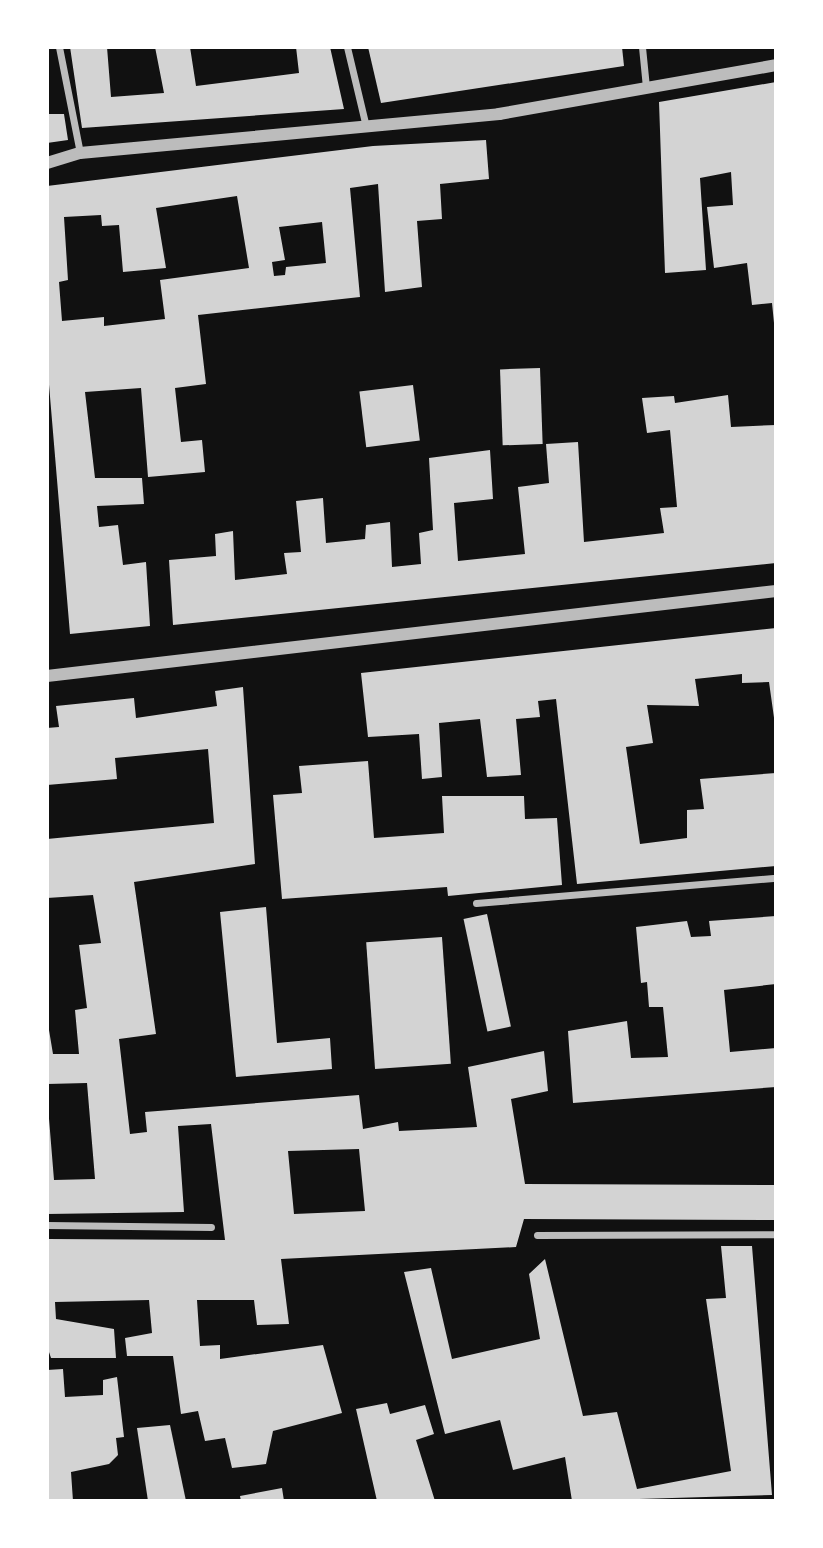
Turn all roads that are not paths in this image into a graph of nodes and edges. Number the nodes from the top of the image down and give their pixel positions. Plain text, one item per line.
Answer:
1 (59, 47) edge
2 (347, 47) edge
3 (642, 47) edge
4 (776, 65) edge
5 (646, 87) junction
6 (367, 131) junction
7 (80, 153) junction
8 (47, 163) edge
9 (776, 592) edge
10 (47, 676) edge
11 (776, 878) edge
12 (476, 903) dead end
13 (47, 1225) edge
14 (211, 1227) dead end
15 (776, 1234) edge
16 (537, 1235) dead end

1 - 7 street
2 - 6 street
3 - 5 street
4 - 5 street
5 - 6 street
6 - 7 street
7 - 8 street
9 - 10 street
11 - 12 street
13 - 14 street
15 - 16 street

